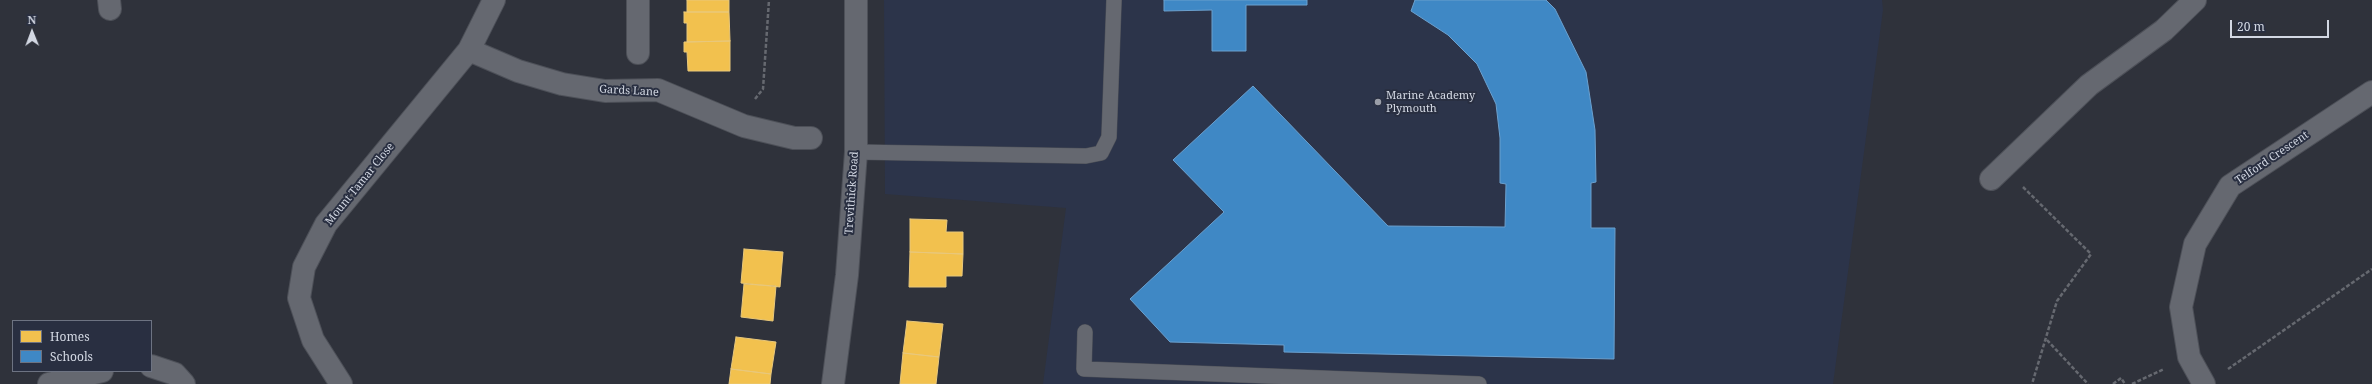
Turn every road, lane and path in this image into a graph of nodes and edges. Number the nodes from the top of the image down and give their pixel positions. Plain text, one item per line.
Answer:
1 (494, 0) edge
2 (638, 0) edge
3 (769, 0) edge
4 (856, 0) edge
5 (1114, 0) edge
6 (2195, 0) edge
7 (469, 50) junction
8 (638, 53) dead end
9 (2372, 92) edge
10 (755, 99) dead end
11 (812, 138) dead end
12 (856, 152) junction
13 (1997, 173) joint
14 (2372, 269) edge
15 (1085, 332) dead end
16 (2047, 339) junction
17 (2189, 357) junction
18 (152, 366) edge
19 (2226, 371) dead end
20 (98, 372) edge
21 (49, 384) edge
22 (184, 384) edge
23 (341, 384) edge
24 (833, 384) edge
25 (1479, 384) edge
26 (2032, 384) edge
27 (2088, 384) edge
28 (2113, 384) edge
29 (2125, 384) edge
30 (2132, 384) edge
31 (2204, 384) edge

1 - 7 street, Mount Tamar Close
2 - 8 street
3 - 10 path
4 - 12 street, Trevithick Road
5 - 12 lane
6 - 13 street
7 - 11 street, Gards Lane
7 - 23 street, Mount Tamar Close
9 - 17 street, Telford Crescent
12 - 24 street, Trevithick Road
13 - 16 path
14 - 19 path
15 - 25 lane
16 - 26 path
16 - 27 path
17 - 30 path
17 - 31 street, Telford Crescent
18 - 22 street
20 - 21 street
28 - 29 path

